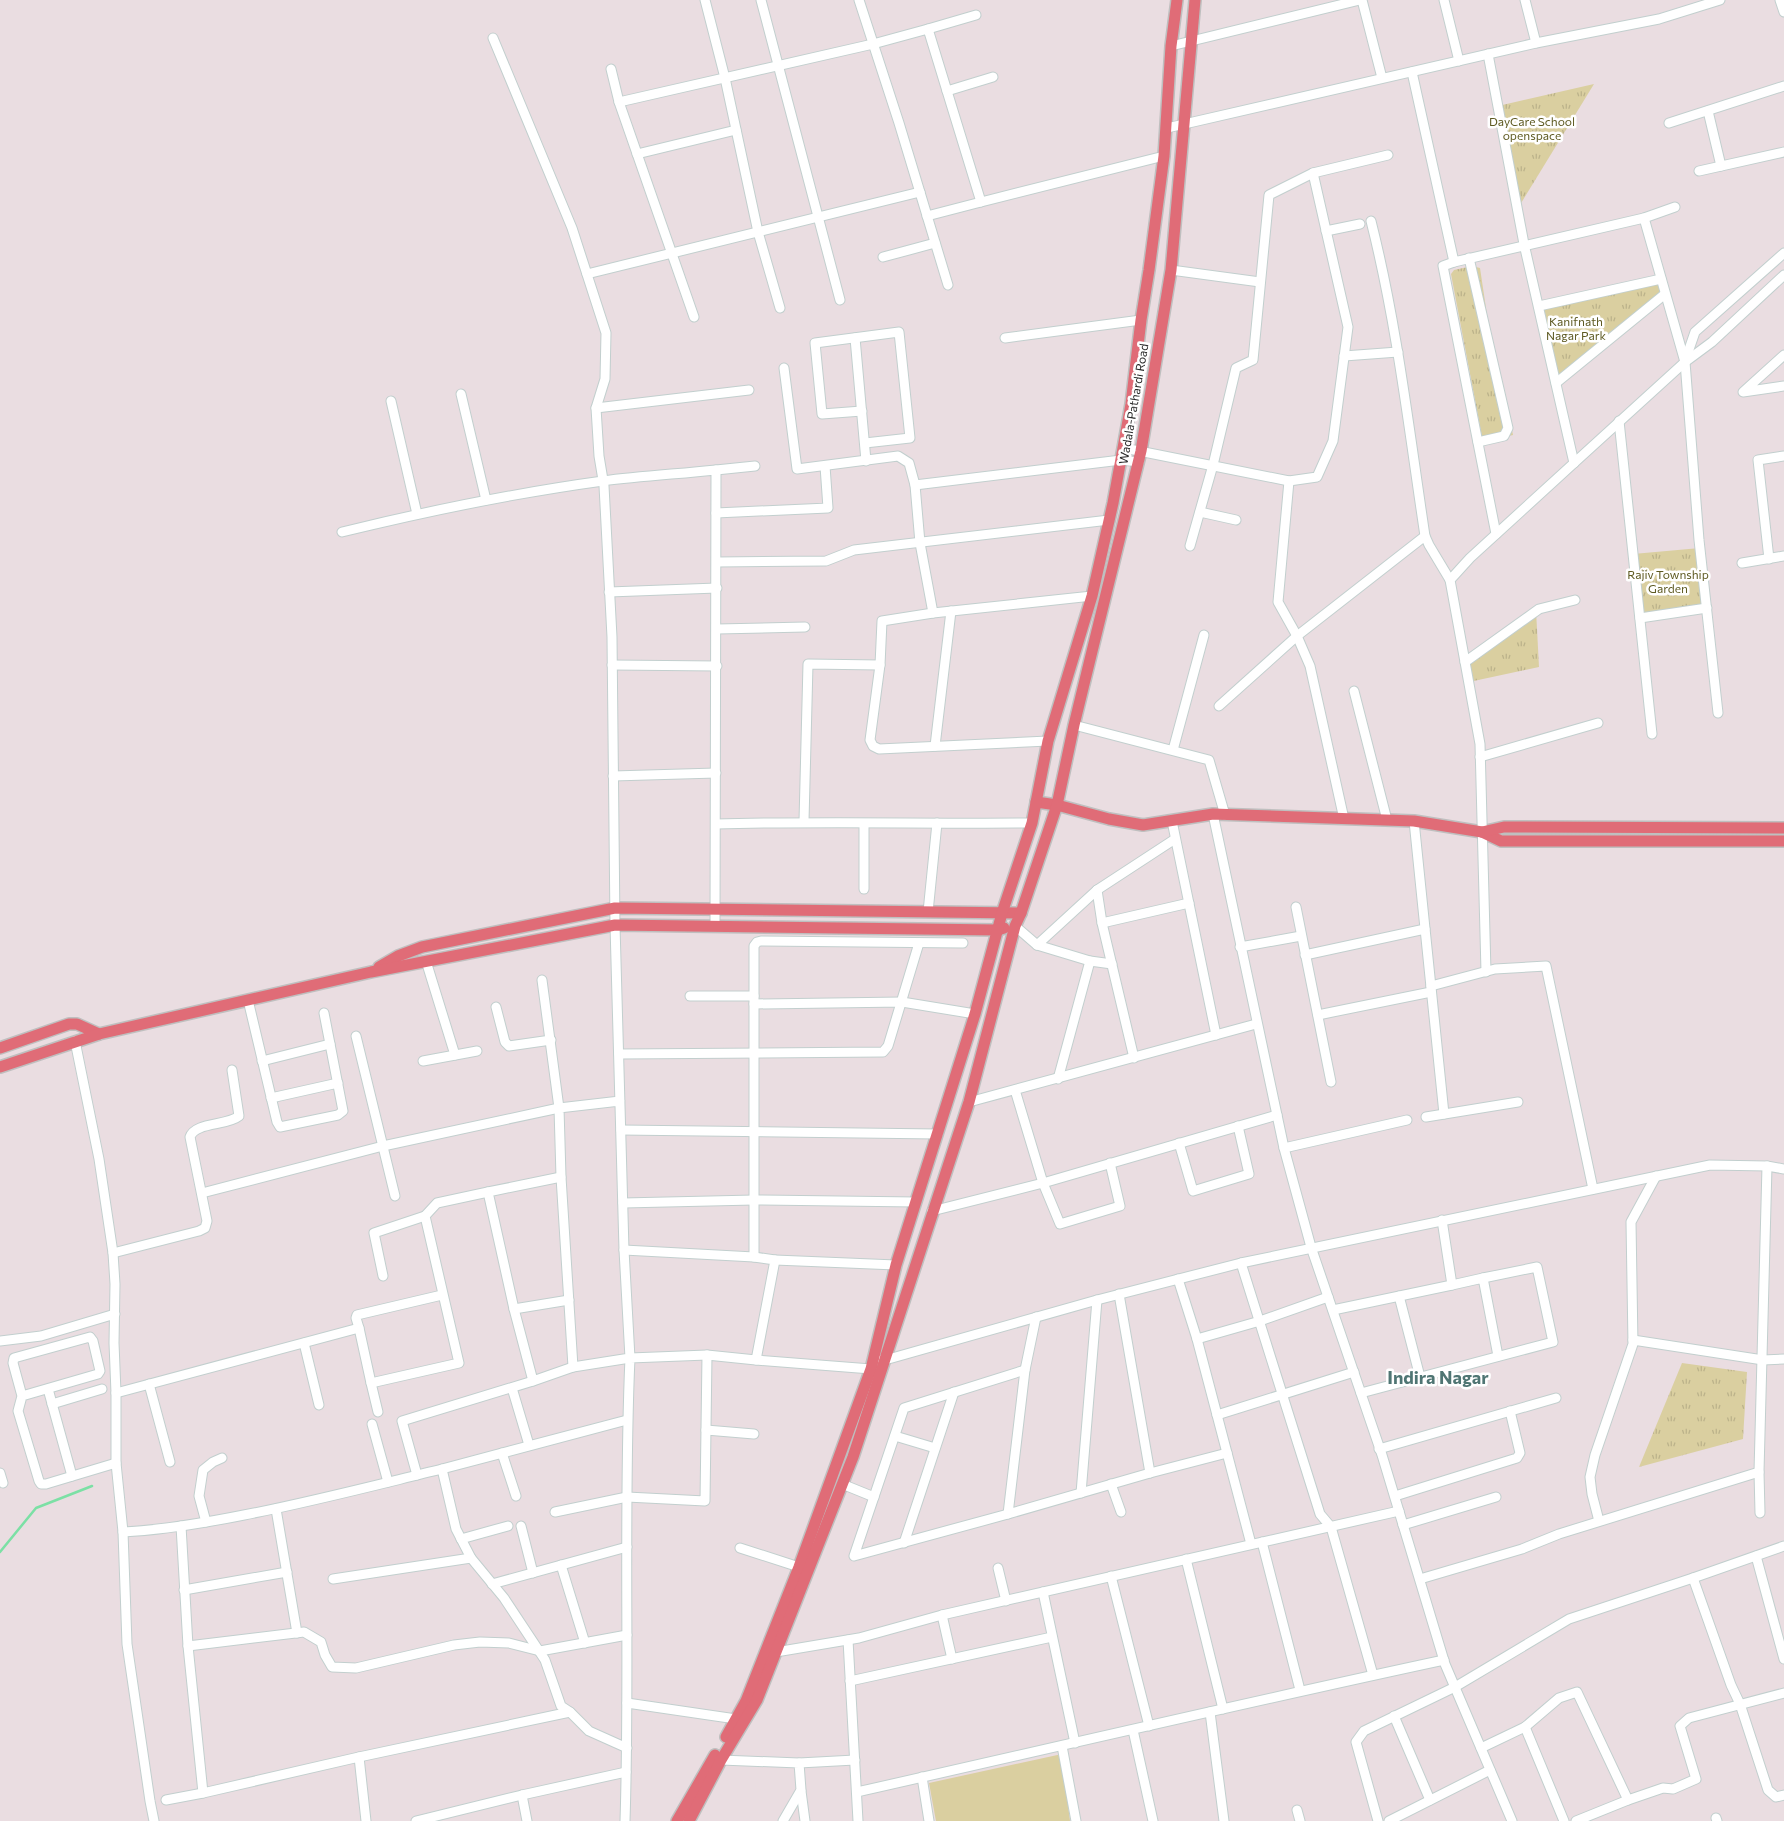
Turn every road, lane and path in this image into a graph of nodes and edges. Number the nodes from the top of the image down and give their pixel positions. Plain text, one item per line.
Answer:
1 (704, 0) edge
2 (761, 0) edge
3 (859, 0) edge
4 (1177, 0) edge
5 (1196, 0) edge
6 (1362, 0) edge
7 (1444, 0) edge
8 (1525, 0) edge
9 (1720, 0) edge
10 (1780, 0) edge
11 (1784, 12) edge
12 (976, 15) dead end
13 (928, 29) junction
14 (493, 38) dead end
15 (1191, 42) junction
16 (1536, 43) junction
17 (873, 44) junction
18 (1171, 46) junction
19 (1488, 54) junction
20 (1458, 61) junction
21 (779, 66) junction
22 (612, 69) dead end
23 (1412, 72) junction
24 (992, 77) dead end
25 (724, 78) junction
26 (1382, 78) junction
27 (1784, 86) edge
28 (947, 90) junction
29 (619, 102) junction
30 (1708, 111) junction
31 (1669, 123) dead end
32 (1185, 124) junction
33 (1167, 128) junction
34 (736, 130) junction
35 (1784, 152) edge
36 (637, 154) junction
37 (1388, 155) dead end
38 (1164, 156) junction
39 (1721, 166) junction
40 (1699, 170) dead end
41 (1313, 173) junction
42 (920, 192) junction
43 (981, 202) junction
44 (1676, 206) dead end
45 (927, 216) junction
46 (818, 217) junction
47 (1644, 218) junction
48 (1371, 221) dead end
49 (1360, 224) dead end
50 (758, 232) junction
51 (1326, 232) junction
52 (935, 242) junction
53 (1524, 244) junction
54 (672, 253) junction
55 (1784, 253) edge
56 (884, 257) dead end
57 (1469, 258) junction
58 (1454, 262) junction
59 (1171, 270) junction
60 (587, 274) junction
61 (1784, 275) edge
62 (1661, 279) junction
63 (1260, 282) junction
64 (948, 285) dead end
65 (1665, 294) junction
66 (840, 300) dead end
67 (1539, 306) junction
68 (780, 308) dead end
69 (694, 317) dead end
70 (1140, 320) junction
71 (855, 338) junction
72 (1005, 338) dead end
73 (1398, 352) junction
74 (1344, 356) junction
75 (1784, 356) edge
76 (1685, 362) junction
77 (784, 368) dead end
78 (1556, 384) junction
79 (1784, 386) edge
80 (749, 390) dead end
81 (461, 394) dead end
82 (391, 401) dead end
83 (596, 408) junction
84 (862, 411) junction
85 (1619, 421) junction
86 (1478, 442) junction
87 (865, 443) junction
88 (1124, 448) junction
89 (1140, 456) junction
90 (1784, 456) edge
91 (1121, 460) junction
92 (866, 461) junction
93 (1574, 463) junction
94 (1213, 465) junction
95 (755, 466) dead end
96 (825, 466) junction
97 (716, 470) junction
98 (603, 481) junction
99 (1289, 481) junction
100 (915, 485) junction
101 (486, 500) junction
102 (1200, 512) junction
103 (716, 513) junction
104 (417, 514) junction
105 (1109, 520) junction
106 (1236, 520) dead end
107 (342, 532) dead end
108 (1496, 534) junction
109 (1425, 536) junction
110 (920, 543) junction
111 (1190, 546) dead end
112 (1784, 556) edge
113 (1769, 559) junction
114 (717, 562) junction
115 (1742, 563) dead end
116 (1450, 580) junction
117 (717, 588) junction
118 (609, 592) junction
119 (1092, 596) junction
120 (1575, 600) dead end
121 (1707, 608) junction
122 (951, 611) junction
123 (933, 613) junction
124 (1640, 618) junction
125 (805, 627) dead end
126 (717, 629) junction
127 (1204, 635) dead end
128 (1297, 636) junction
129 (1465, 662) junction
130 (612, 665) junction
131 (880, 665) junction
132 (717, 666) junction
133 (1354, 691) dead end
134 (1219, 706) dead end
135 (1718, 713) dead end
136 (1598, 723) dead end
137 (1074, 725) junction
138 (1652, 734) dead end
139 (1048, 741) junction
140 (935, 746) junction
141 (1173, 750) junction
142 (1480, 757) junction
143 (716, 774) junction
144 (613, 776) junction
145 (1036, 802) junction
146 (1057, 805) junction
147 (1213, 814) junction
148 (1225, 815) junction
149 (1344, 819) junction
150 (1387, 820) junction
151 (804, 821) junction
152 (1172, 821) junction
153 (1414, 821) junction
154 (1032, 823) junction
155 (716, 824) junction
156 (864, 824) junction
157 (937, 824) junction
158 (1784, 828) edge
159 (1482, 832) junction
160 (1176, 839) junction
161 (1784, 841) edge
162 (864, 889) dead end
163 (1097, 890) junction
164 (1189, 903) junction
165 (1296, 907) dead end
166 (615, 908) junction
167 (715, 910) junction
168 (928, 912) junction
169 (1002, 913) junction
170 (1021, 914) junction
171 (1102, 923) junction
172 (615, 925) junction
173 (715, 926) junction
174 (1015, 926) junction
175 (998, 930) junction
176 (1425, 930) junction
177 (1301, 936) junction
178 (919, 942) junction
179 (963, 943) dead end
180 (1038, 945) junction
181 (1240, 947) junction
182 (1305, 956) junction
183 (1090, 960) junction
184 (426, 962) junction
185 (1112, 964) junction
186 (371, 972) junction
187 (1486, 972) junction
188 (542, 980) dead end
189 (1431, 989) junction
190 (690, 996) dead end
191 (248, 1000) junction
192 (754, 1000) junction
193 (902, 1002) junction
194 (496, 1007) dead end
195 (324, 1013) dead end
196 (975, 1014) junction
197 (1318, 1015) junction
198 (1256, 1024) junction
199 (99, 1034) junction
200 (1216, 1035) junction
201 (356, 1036) dead end
202 (551, 1040) junction
203 (75, 1041) junction
204 (330, 1044) junction
205 (0, 1048) edge
206 (477, 1051) dead end
207 (754, 1052) junction
208 (619, 1054) junction
209 (455, 1055) junction
210 (1134, 1058) junction
211 (423, 1061) dead end
212 (262, 1062) junction
213 (0, 1067) edge
214 (232, 1070) dead end
215 (1058, 1079) junction
216 (1331, 1082) dead end
217 (338, 1083) junction
218 (1016, 1090) junction
219 (271, 1098) junction
220 (620, 1101) junction
221 (969, 1102) junction
222 (1518, 1102) dead end
223 (558, 1108) junction
224 (1444, 1114) junction
225 (1277, 1116) junction
226 (1426, 1117) dead end
227 (1407, 1120) dead end
228 (1238, 1126) junction
229 (621, 1130) junction
230 (754, 1132) junction
231 (938, 1134) junction
232 (1179, 1143) junction
233 (382, 1146) junction
234 (1284, 1148) junction
235 (1110, 1163) junction
236 (1768, 1166) junction
237 (1784, 1169) edge
238 (561, 1176) junction
239 (1656, 1176) junction
240 (1043, 1183) junction
241 (1593, 1189) junction
242 (488, 1192) junction
243 (202, 1193) junction
244 (395, 1196) dead end
245 (754, 1200) junction
246 (916, 1202) junction
247 (623, 1203) junction
248 (932, 1211) junction
249 (424, 1216) junction
250 (1442, 1220) junction
251 (1311, 1247) junction
252 (624, 1250) junction
253 (113, 1253) junction
254 (754, 1257) junction
255 (775, 1260) junction
256 (1241, 1262) junction
257 (896, 1264) junction
258 (383, 1276) dead end
259 (1178, 1278) junction
260 (1483, 1278) junction
261 (1452, 1285) junction
262 (1119, 1294) junction
263 (442, 1295) junction
264 (1399, 1296) junction
265 (1328, 1297) junction
266 (569, 1300) junction
267 (1097, 1300) junction
268 (514, 1309) junction
269 (1333, 1310) junction
270 (115, 1314) junction
271 (1036, 1318) junction
272 (1260, 1321) junction
273 (359, 1328) junction
274 (1197, 1339) junction
275 (1633, 1340) junction
276 (0, 1341) edge
277 (304, 1343) junction
278 (707, 1355) junction
279 (1498, 1356) junction
280 (630, 1358) junction
281 (756, 1360) junction
282 (1763, 1360) junction
283 (1784, 1360) edge
284 (877, 1363) junction
285 (573, 1367) junction
286 (1025, 1370) junction
287 (1354, 1372) junction
288 (1420, 1377) junction
289 (532, 1381) junction
290 (370, 1383) junction
291 (149, 1384) junction
292 (512, 1388) junction
293 (48, 1389) junction
294 (102, 1389) dead end
295 (954, 1392) junction
296 (116, 1393) junction
297 (1361, 1393) junction
298 (1283, 1394) junction
299 (22, 1396) junction
300 (1556, 1398) dead end
301 (52, 1404) junction
302 (319, 1404) dead end
303 (1510, 1411) junction
304 (378, 1412) dead end
305 (1217, 1415) junction
306 (627, 1420) junction
307 (372, 1424) dead end
308 (706, 1430) junction
309 (754, 1434) dead end
310 (895, 1436) junction
311 (529, 1445) junction
312 (935, 1448) junction
313 (1379, 1449) junction
314 (1227, 1453) junction
315 (502, 1454) junction
316 (222, 1458) dead end
317 (170, 1462) dead end
318 (116, 1463) junction
319 (442, 1469) junction
320 (1759, 1472) junction
321 (0, 1473) edge
322 (1150, 1473) junction
323 (417, 1475) junction
324 (72, 1476) junction
325 (388, 1482) junction
326 (3, 1483) dead end
327 (842, 1484) junction
328 (1111, 1484) junction
329 (1081, 1493) junction
330 (516, 1496) dead end
331 (1395, 1496) junction
332 (627, 1497) junction
333 (874, 1497) junction
334 (1496, 1497) dead end
335 (276, 1509) junction
336 (1399, 1510) junction
337 (555, 1512) dead end
338 (1121, 1512) dead end
339 (1760, 1513) dead end
340 (1008, 1514) junction
341 (1599, 1521) junction
342 (206, 1522) junction
343 (1403, 1525) junction
344 (181, 1526) junction
345 (508, 1526) dead end
346 (522, 1526) dead end
347 (1331, 1527) junction
348 (123, 1532) junction
349 (461, 1539) junction
350 (904, 1542) junction
351 (1262, 1542) junction
352 (1251, 1544) junction
353 (1784, 1546) edge
354 (627, 1547) junction
355 (740, 1548) dead end
356 (1756, 1556) junction
357 (471, 1558) junction
358 (1186, 1559) junction
359 (562, 1565) junction
360 (799, 1567) junction
361 (998, 1568) dead end
362 (286, 1572) junction
363 (533, 1573) junction
364 (1111, 1576) junction
365 (1693, 1578) junction
366 (333, 1579) dead end
367 (1420, 1579) junction
368 (492, 1584) junction
369 (184, 1590) junction
370 (1043, 1592) junction
371 (1006, 1601) junction
372 (942, 1615) junction
373 (297, 1633) junction
374 (627, 1635) junction
375 (1052, 1637) junction
376 (848, 1640) junction
377 (585, 1643) junction
378 (188, 1646) junction
379 (540, 1651) junction
380 (770, 1653) junction
381 (952, 1659) junction
382 (1784, 1659) edge
383 (1444, 1660) junction
384 (1373, 1675) junction
385 (850, 1681) junction
386 (1455, 1687) junction
387 (1300, 1690) junction
388 (1784, 1694) edge
389 (627, 1703) junction
390 (1740, 1704) junction
391 (1223, 1709) junction
392 (570, 1712) junction
393 (1210, 1712) junction
394 (1394, 1716) junction
395 (736, 1719) junction
396 (1149, 1726) junction
397 (1524, 1727) junction
398 (1133, 1730) junction
399 (1075, 1743) junction
400 (1062, 1746) junction
401 (627, 1748) junction
402 (1481, 1748) junction
403 (359, 1757) junction
404 (721, 1760) junction
405 (855, 1760) junction
406 (799, 1763) junction
407 (1490, 1770) junction
408 (626, 1772) junction
409 (922, 1778) junction
410 (801, 1790) junction
411 (857, 1792) junction
412 (203, 1793) junction
413 (522, 1795) junction
414 (1784, 1795) edge
415 (166, 1800) dead end
416 (1430, 1800) junction
417 (1628, 1800) junction
418 (1297, 1810) dead end
419 (154, 1821) edge
420 (366, 1821) edge
421 (416, 1821) edge
422 (527, 1821) edge
423 (625, 1821) edge
424 (677, 1821) edge
425 (689, 1821) edge
426 (783, 1821) edge
427 (805, 1821) edge
428 (858, 1821) edge
429 (930, 1821) edge
430 (1076, 1821) edge
431 (1153, 1821) edge
432 (1224, 1821) edge
433 (1300, 1821) edge
434 (1378, 1821) edge
435 (1388, 1821) edge
436 (1512, 1821) edge
437 (1564, 1821) edge
438 (1576, 1821) edge

1 - 25 street
2 - 21 street
3 - 17 street
4 - 18 main road, Wadala-Pathardi Road
5 - 15 main road, Wadala-Pathardi Road
6 - 15 street
6 - 26 street
7 - 20 street
8 - 16 street
9 - 16 street
10 - 11 street
12 - 13 street
13 - 17 street
13 - 28 street
14 - 60 street
15 - 18 street
15 - 32 main road, Wadala-Pathardi Road
16 - 19 street
17 - 21 street
17 - 42 street
18 - 33 main road, Wadala-Pathardi Road
19 - 20 street
19 - 53 street
20 - 23 street
21 - 25 street
21 - 46 street
22 - 29 street
23 - 26 street
23 - 58 street
24 - 28 street
25 - 29 street
25 - 34 street
26 - 32 street
27 - 30 street
28 - 43 street
29 - 36 street
30 - 31 street
30 - 39 street
32 - 33 street
32 - 59 main road, Wadala-Pathardi Road
33 - 38 main road, Wadala-Pathardi Road
34 - 36 street
34 - 50 street
35 - 39 street
36 - 54 street
37 - 41 street
38 - 43 street
38 - 70 main road, Wadala-Pathardi Road
39 - 40 street
41 - 51 street
41 - 63 street
42 - 45 street
42 - 46 street
43 - 45 street
44 - 47 street
45 - 52 street
46 - 50 street
46 - 66 street
47 - 53 street
47 - 62 street
48 - 73 street
49 - 51 street
50 - 54 street
50 - 68 street
51 - 74 street
52 - 56 street
52 - 64 street
53 - 57 street
53 - 67 street
54 - 60 street
54 - 69 street
55 - 76 street
57 - 58 street
57 - 86 street
58 - 86 street
59 - 63 street
59 - 89 main road, Wadala-Pathardi Road
60 - 83 street
61 - 76 street
62 - 65 street
62 - 67 street
63 - 94 street
65 - 76 street
65 - 78 street
67 - 78 street
70 - 72 street
70 - 88 main road, Wadala-Pathardi Road
71 - 84 street
71 - 84 street
71 - 87 street
73 - 74 street
73 - 109 street
74 - 99 street
75 - 79 street
76 - 85 street
76 - 121 street
77 - 96 street
78 - 93 street
80 - 83 street
81 - 101 street
82 - 104 street
83 - 98 street
84 - 87 street
85 - 93 street
85 - 124 street
86 - 108 street
87 - 92 street
88 - 89 street
88 - 91 main road, Wadala-Pathardi Road
89 - 91 street
89 - 94 street
89 - 137 main road, Wadala-Pathardi Road
90 - 113 street
91 - 100 street
91 - 105 main road, Wadala-Pathardi Road
92 - 96 street
92 - 100 street
93 - 108 street
94 - 99 street
94 - 102 street
95 - 97 street
96 - 103 street
97 - 98 street
97 - 103 street
98 - 101 street
98 - 118 street
99 - 128 street
100 - 110 street
101 - 104 street
102 - 106 street
102 - 111 street
103 - 114 street
104 - 107 street
105 - 110 street
105 - 119 main road, Wadala-Pathardi Road
108 - 116 street
109 - 116 street
109 - 128 street
110 - 114 street
110 - 123 street
112 - 113 street
113 - 115 street
114 - 117 street
116 - 129 street
117 - 118 street
117 - 126 street
118 - 130 street
119 - 122 street
119 - 139 main road, Wadala-Pathardi Road
120 - 129 street
121 - 124 street
121 - 135 street
122 - 123 street
122 - 140 street
123 - 131 street
124 - 138 street
125 - 126 street
126 - 132 street
127 - 141 street
128 - 134 street
128 - 149 street
129 - 142 street
130 - 132 street
130 - 144 street
131 - 140 street
131 - 151 street
132 - 143 street
133 - 150 street
136 - 142 street
137 - 141 street
137 - 146 main road, Wadala-Pathardi Road
139 - 140 street
139 - 145 main road, Wadala-Pathardi Road
141 - 148 street
142 - 159 street
143 - 144 street
143 - 155 street
144 - 166 street
145 - 146 main road
145 - 154 main road, Wadala-Pathardi Road
146 - 152 main road
146 - 170 main road, Wadala-Pathardi Road
147 - 148 main road
147 - 152 main road
147 - 181 street
148 - 149 main road
149 - 150 main road
150 - 153 main road
151 - 155 street
151 - 156 street
152 - 160 street
153 - 159 main road
153 - 176 street
154 - 157 street
154 - 169 main road, Wadala-Pathardi Road
155 - 167 street
156 - 157 street
156 - 162 street
157 - 168 street
158 - 159 main road
159 - 161 main road
159 - 187 street
160 - 163 street
160 - 164 street
163 - 171 street
163 - 180 street
164 - 171 street
164 - 200 street
165 - 177 street
166 - 167 main road
166 - 172 street
166 - 186 main road
167 - 168 main road
167 - 173 street
168 - 169 main road
169 - 170 main road
169 - 175 main road, Wadala-Pathardi Road
170 - 174 main road, Wadala-Pathardi Road
171 - 185 street
172 - 173 main road
172 - 184 main road
172 - 208 street
173 - 175 main road
174 - 175 main road
174 - 180 street
174 - 221 main road, Wadala-Pathardi Road
175 - 196 main road, Wadala-Pathardi Road
176 - 182 street
176 - 189 street
177 - 181 street
177 - 182 street
178 - 179 street
178 - 192 street
178 - 193 street
180 - 183 street
181 - 198 street
182 - 197 street
183 - 185 street
183 - 215 street
184 - 186 main road
184 - 209 street
185 - 210 street
186 - 191 main road
187 - 189 street
187 - 241 street
188 - 202 street
189 - 197 street
189 - 224 street
190 - 192 street
191 - 199 main road
191 - 212 street
192 - 193 street
192 - 207 street
193 - 196 street
193 - 207 street
194 - 202 street
195 - 204 street
196 - 231 main road, Wadala-Pathardi Road
197 - 216 street
198 - 200 street
198 - 225 street
199 - 203 main road
199 - 205 main road
200 - 210 street
201 - 233 street
202 - 223 street
203 - 213 main road
203 - 253 street
204 - 212 street
204 - 217 street
206 - 209 street
207 - 208 street
207 - 230 street
208 - 220 street
209 - 211 street
210 - 215 street
212 - 219 street
214 - 243 street
215 - 218 street
217 - 219 street
217 - 219 street
218 - 221 street
218 - 240 street
220 - 223 street
220 - 229 street
221 - 248 main road, Wadala-Pathardi Road
222 - 224 street
223 - 233 street
223 - 238 street
224 - 226 street
225 - 228 street
225 - 234 street
227 - 234 street
228 - 232 street
228 - 232 street
229 - 230 street
229 - 247 street
230 - 231 street
230 - 245 street
231 - 246 main road, Wadala-Pathardi Road
232 - 235 street
233 - 243 street
233 - 244 street
234 - 251 street
235 - 240 street
235 - 240 street
236 - 237 street
236 - 239 street
236 - 282 street
238 - 242 street
238 - 266 street
239 - 241 street
239 - 275 street
240 - 248 street
241 - 250 street
242 - 249 street
242 - 268 street
243 - 253 street
245 - 246 street
245 - 247 street
245 - 254 street
246 - 257 main road, Wadala-Pathardi Road
247 - 252 street
248 - 284 main road, Wadala-Pathardi Road
249 - 258 street
249 - 263 street
250 - 251 street
250 - 261 street
251 - 256 street
251 - 265 street
252 - 254 street
252 - 280 street
253 - 270 street
254 - 255 street
255 - 257 street
255 - 281 street
256 - 259 street
256 - 272 street
257 - 284 main road, Wadala-Pathardi Road
259 - 262 street
259 - 274 street
260 - 261 street
260 - 279 street
260 - 279 street
261 - 264 street
262 - 267 street
262 - 322 street
263 - 273 street
263 - 290 street
264 - 269 street
264 - 288 street
265 - 269 street
265 - 272 street
266 - 268 street
266 - 285 street
267 - 271 street
267 - 329 street
268 - 289 street
269 - 287 street
270 - 276 street
270 - 296 street
271 - 284 street
271 - 286 street
272 - 274 street
272 - 298 street
273 - 277 street
273 - 290 street
274 - 305 street
275 - 282 street
275 - 341 street
277 - 291 street
277 - 302 street
278 - 280 street
278 - 281 street
278 - 308 street
279 - 288 street
280 - 285 street
280 - 306 street
281 - 284 street
282 - 283 street
282 - 320 street
284 - 327 main road
284 - 360 main road
285 - 289 street
286 - 295 street
286 - 340 street
287 - 297 street
287 - 298 street
288 - 297 street
289 - 292 street
290 - 304 street
291 - 296 street
291 - 317 street
292 - 311 street
292 - 323 street
293 - 299 street
293 - 299 street
293 - 301 street
294 - 301 street
295 - 310 street
295 - 312 street
296 - 318 street
297 - 313 street
298 - 305 street
298 - 347 street
299 - 324 street
300 - 303 street
301 - 324 street
303 - 313 street
303 - 331 street
305 - 314 street
306 - 311 street
306 - 332 street
307 - 325 street
308 - 309 street
308 - 332 street
310 - 312 street
310 - 333 street
311 - 315 street
312 - 350 street
313 - 331 street
314 - 322 street
314 - 352 street
315 - 319 street
315 - 330 street
316 - 342 street
318 - 324 street
318 - 348 street
319 - 323 street
319 - 349 street
320 - 339 street
320 - 341 street
321 - 326 street
322 - 328 street
323 - 325 street
325 - 335 street
327 - 333 street
327 - 380 main road
328 - 329 street
328 - 338 street
329 - 340 street
331 - 336 street
332 - 337 street
332 - 354 street
333 - 350 street
334 - 343 street
335 - 342 street
335 - 362 street
336 - 343 street
336 - 347 street
340 - 350 street
341 - 367 street
342 - 344 street
343 - 367 street
344 - 348 street
344 - 369 street
345 - 349 street
346 - 363 street
347 - 351 street
347 - 384 street
348 - 419 street
349 - 357 street
351 - 352 street
351 - 387 street
352 - 358 street
353 - 356 street
354 - 359 street
354 - 374 street
355 - 360 street
356 - 365 street
356 - 382 street
357 - 366 street
357 - 368 street
358 - 364 street
358 - 391 street
359 - 363 street
359 - 377 street
360 - 380 main road
361 - 371 street
362 - 369 street
362 - 373 street
363 - 368 street
364 - 370 street
364 - 396 street
365 - 386 street
365 - 390 street
367 - 383 street
368 - 379 street
369 - 378 street
370 - 371 street
370 - 375 street
371 - 372 street
372 - 376 street
372 - 381 street
373 - 378 street
373 - 379 street
374 - 377 street
374 - 389 street
375 - 381 street
375 - 399 street
376 - 380 street
376 - 385 street
377 - 379 street
378 - 412 street
379 - 392 street
380 - 395 main road
380 - 404 main road
381 - 385 street
383 - 384 street
383 - 386 street
384 - 387 street
385 - 405 street
386 - 394 street
386 - 402 street
387 - 391 street
388 - 390 street
389 - 395 street
389 - 401 street
390 - 414 street
390 - 417 street
391 - 393 street
392 - 401 street
392 - 403 street
393 - 396 street
393 - 432 street
394 - 416 street
394 - 434 street
395 - 424 main road
396 - 398 street
397 - 402 street
397 - 417 street
397 - 437 street
398 - 399 street
398 - 431 street
399 - 400 street
400 - 409 street
400 - 430 street
401 - 408 street
402 - 407 street
403 - 412 street
403 - 420 street
404 - 406 street
404 - 425 main road
405 - 406 street
405 - 411 street
406 - 410 street
407 - 416 street
407 - 436 street
408 - 413 street
408 - 423 street
409 - 411 street
409 - 429 street
410 - 426 street
410 - 427 street
411 - 428 street
412 - 415 street
413 - 421 street
413 - 422 street
416 - 435 street
417 - 438 street
418 - 433 street

